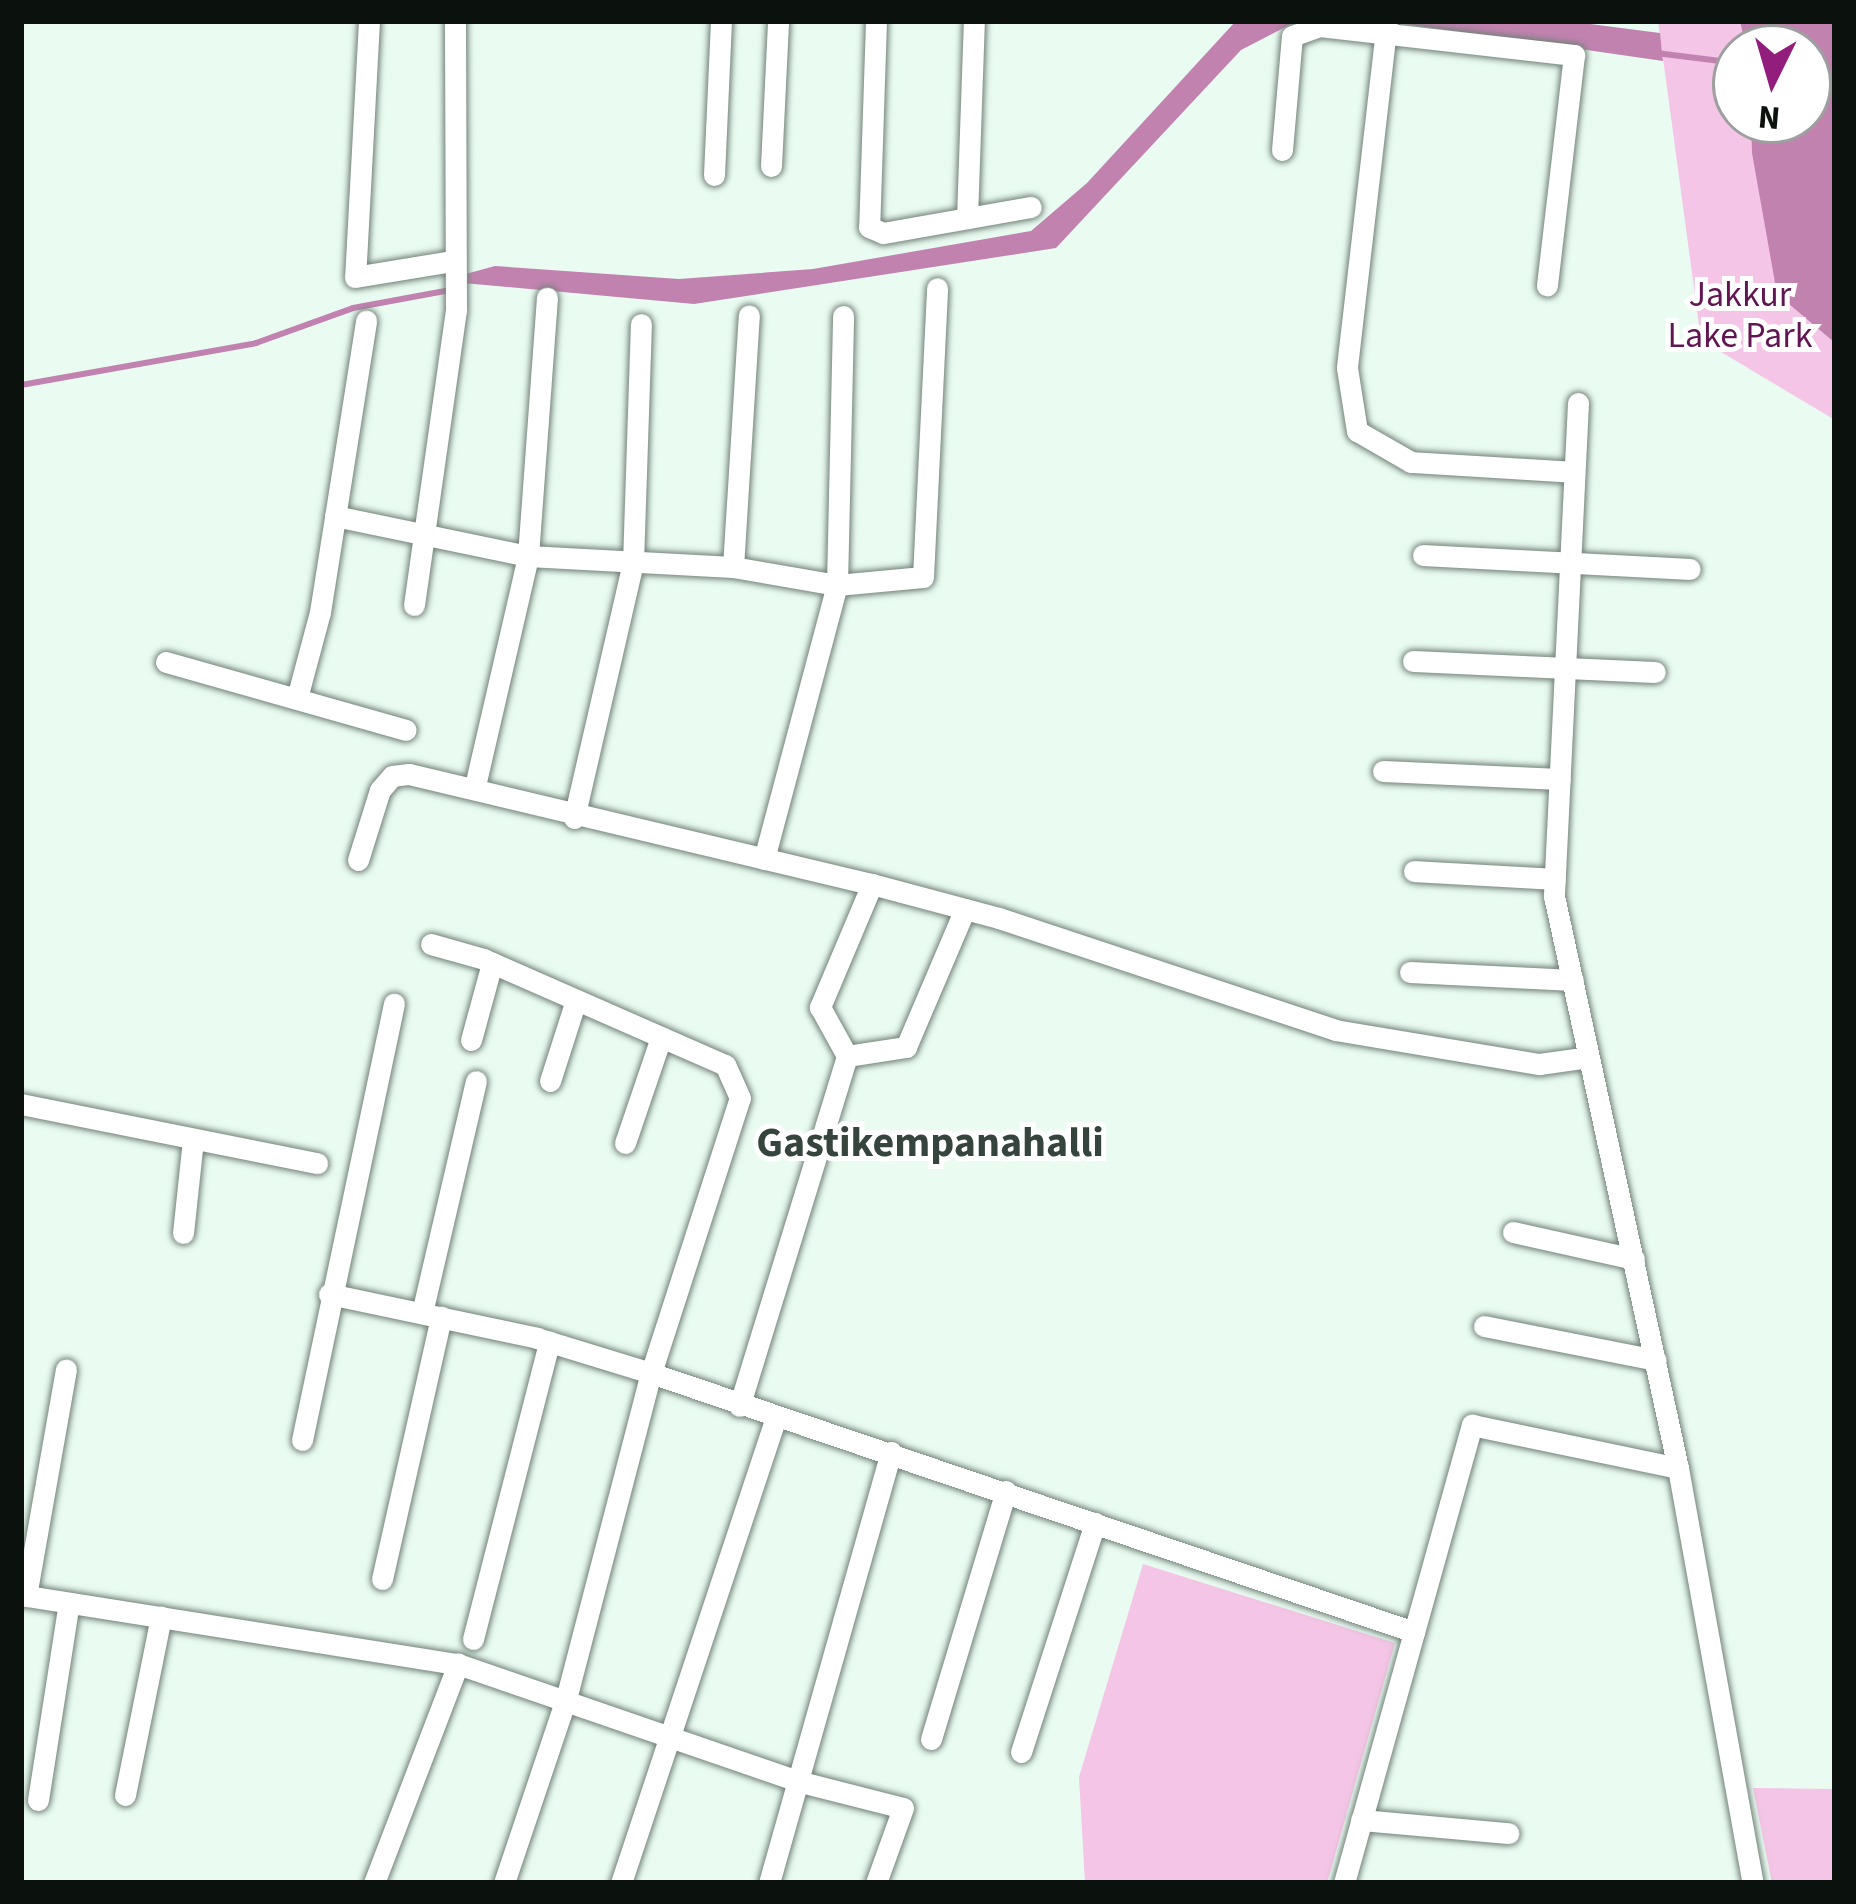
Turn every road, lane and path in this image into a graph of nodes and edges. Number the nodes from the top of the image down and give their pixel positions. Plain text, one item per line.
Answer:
1 (369, 21) edge
2 (455, 21) edge
3 (721, 21) edge
4 (778, 21) edge
5 (876, 21) edge
6 (974, 21) edge
7 (1386, 27) edge
8 (1282, 150) dead end
9 (771, 166) dead end
10 (714, 175) dead end
11 (1031, 207) dead end
12 (967, 218) junction
13 (452, 261) junction
14 (1547, 285) dead end
15 (937, 288) dead end
16 (548, 298) dead end
17 (749, 316) dead end
18 (842, 316) dead end
19 (366, 321) dead end
20 (640, 324) dead end
21 (1578, 403) dead end
22 (1574, 472) junction
23 (335, 516) junction
24 (423, 533) junction
25 (1423, 555) dead end
26 (528, 556) junction
27 (633, 563) junction
28 (1570, 563) junction
29 (733, 567) junction
30 (1690, 568) dead end
31 (837, 585) junction
32 (413, 605) dead end
33 (1413, 661) dead end
34 (166, 662) dead end
35 (1565, 668) junction
36 (1655, 672) dead end
37 (297, 698) junction
38 (406, 730) dead end
39 (1383, 771) dead end
40 (1560, 778) junction
41 (475, 786) junction
42 (574, 818) junction
43 (764, 859) junction
44 (358, 860) dead end
45 (1414, 871) dead end
46 (1555, 879) junction
47 (872, 884) junction
48 (964, 909) junction
49 (431, 944) dead end
50 (493, 963) junction
51 (1410, 972) dead end
52 (1573, 980) junction
53 (576, 1000) junction
54 (394, 1004) dead end
55 (661, 1036) junction
56 (471, 1040) dead end
57 (847, 1056) junction
58 (1589, 1057) junction
59 (476, 1081) dead end
60 (550, 1081) dead end
61 (21, 1104) edge
62 (194, 1140) junction
63 (625, 1143) dead end
64 (317, 1163) dead end
65 (1513, 1232) dead end
66 (183, 1234) dead end
67 (1634, 1258) junction
68 (329, 1294) junction
69 (431, 1315) junction
70 (1484, 1326) dead end
71 (549, 1342) junction
72 (1656, 1360) junction
73 (66, 1370) dead end
74 (651, 1373) junction
75 (739, 1406) junction
76 (775, 1420) junction
77 (302, 1440) dead end
78 (891, 1452) junction
79 (1678, 1468) junction
80 (1006, 1491) junction
81 (1095, 1523) junction
82 (382, 1579) dead end
83 (24, 1595) edge
84 (69, 1603) junction
85 (161, 1617) junction
86 (1414, 1632) junction
87 (473, 1639) dead end
88 (458, 1664) junction
89 (566, 1699) junction
90 (674, 1734) junction
91 (931, 1739) dead end
92 (1022, 1752) dead end
93 (801, 1782) junction
94 (125, 1795) dead end
95 (38, 1800) dead end
96 (1361, 1820) junction
97 (1508, 1833) dead end
98 (374, 1883) edge
99 (505, 1883) edge
100 (622, 1883) edge
101 (769, 1883) edge
102 (876, 1883) edge
103 (1344, 1883) edge
104 (1753, 1883) edge

1 - 13 street
2 - 13 street
3 - 10 street
4 - 9 street
5 - 12 street
6 - 12 street
7 - 8 street
7 - 14 street
7 - 22 street
11 - 12 street
13 - 24 street
15 - 31 street
16 - 26 street
17 - 29 street
18 - 31 street
19 - 23 street
20 - 27 street
21 - 22 street
22 - 28 street
23 - 24 street
23 - 37 street
24 - 26 street
24 - 32 street
25 - 28 street
26 - 27 street
26 - 41 street
27 - 29 street
27 - 42 street
28 - 30 street
28 - 35 street
29 - 31 street
31 - 43 street
33 - 35 street
34 - 37 street
35 - 36 street
35 - 40 street
37 - 38 street
39 - 40 street
40 - 46 street
41 - 42 street
41 - 44 street
42 - 43 street
43 - 47 street
45 - 46 street
46 - 52 street
47 - 48 street
47 - 57 street
48 - 57 street
48 - 58 street
49 - 50 street
50 - 53 street
50 - 56 street
51 - 52 street
52 - 58 street
53 - 55 street
53 - 60 street
54 - 68 street
55 - 63 street
55 - 74 street
57 - 75 street
58 - 67 street
59 - 69 street
61 - 62 street
62 - 64 street
62 - 66 street
65 - 67 street
67 - 72 street
68 - 69 street
68 - 77 street
69 - 71 street
69 - 82 street
70 - 72 street
71 - 74 street
71 - 87 street
72 - 79 street
73 - 83 street
74 - 75 street
74 - 89 street
75 - 76 street
76 - 78 street
76 - 90 street
78 - 80 street
78 - 93 street
79 - 86 street
79 - 104 street
80 - 81 street
80 - 91 street
81 - 86 street
81 - 92 street
83 - 84 street
84 - 85 street
84 - 95 street
85 - 88 street
85 - 94 street
86 - 96 street
88 - 89 street
88 - 98 street
89 - 90 street
89 - 99 street
90 - 93 street
90 - 100 street
93 - 101 street
93 - 102 street
96 - 97 street
96 - 103 street

